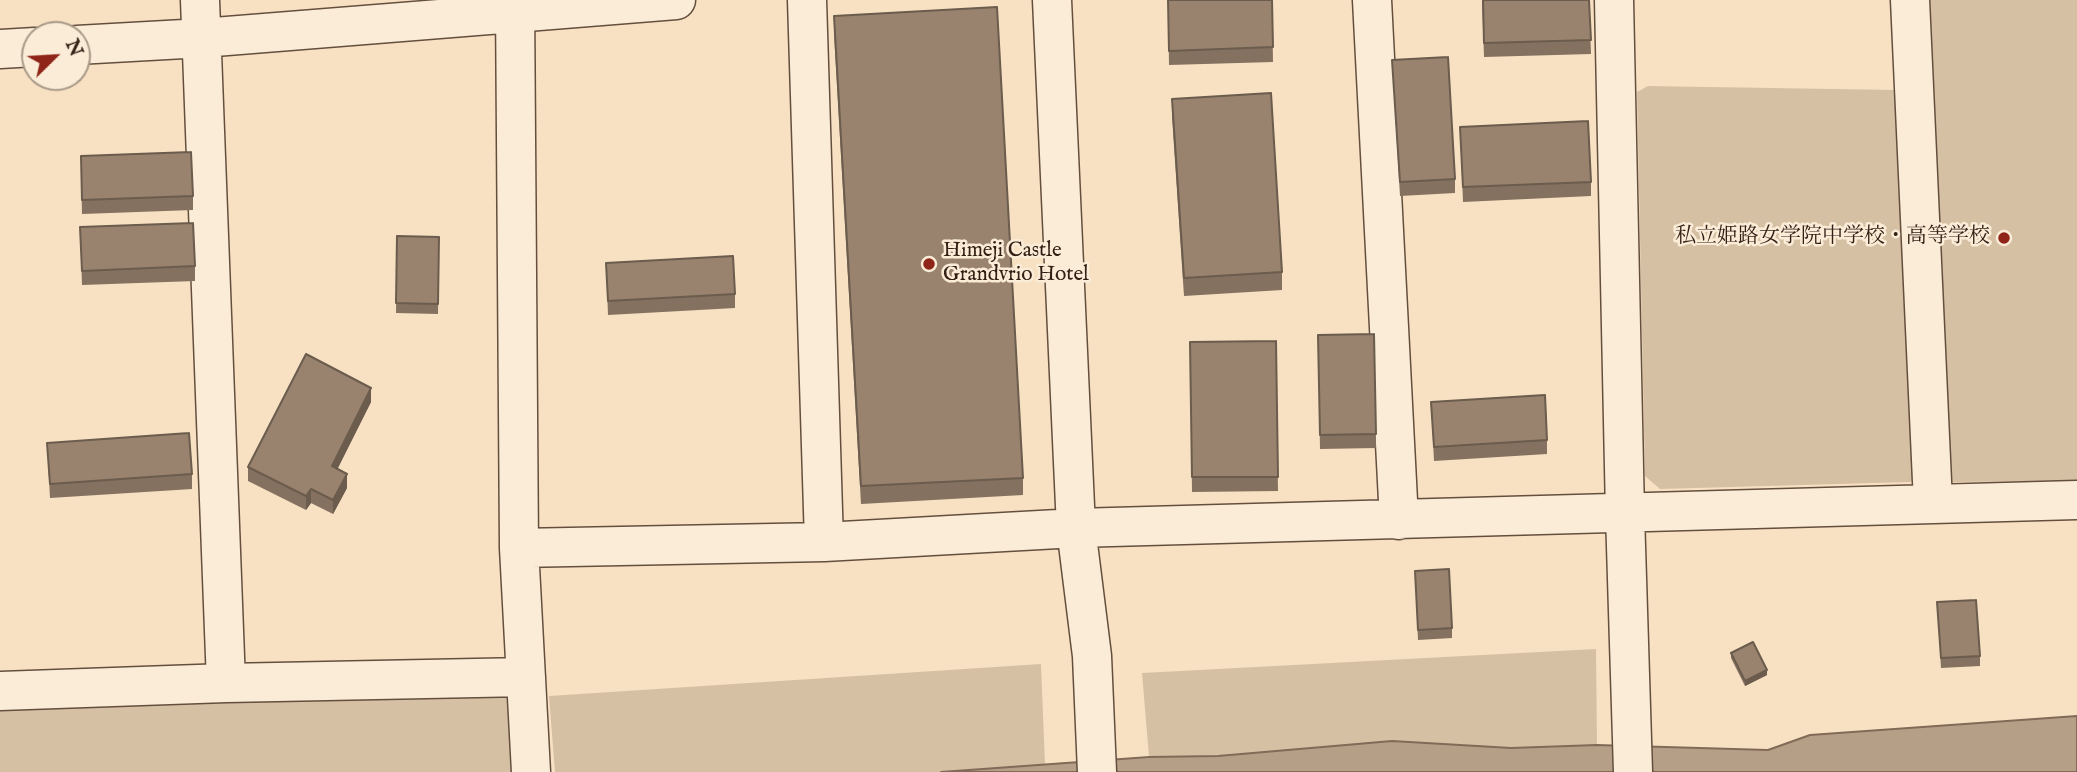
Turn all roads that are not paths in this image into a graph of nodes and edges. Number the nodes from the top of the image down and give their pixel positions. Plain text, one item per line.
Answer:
1 (200, 0) edge
2 (676, 0) edge
3 (807, 0) edge
4 (1052, 0) edge
5 (1372, 0) edge
6 (1614, 0) edge
7 (1910, 0) edge
8 (516, 7) edge
9 (202, 38) junction
10 (91, 44) edge
11 (21, 48) edge
12 (0, 49) edge
13 (2077, 500) edge
14 (1933, 503) junction
15 (1625, 514) junction
16 (1399, 520) junction
17 (1076, 528) junction
18 (824, 542) junction
19 (519, 548) junction
20 (526, 677) junction
21 (226, 682) junction
22 (0, 691) edge
23 (531, 772) edge
24 (1097, 772) edge
25 (1633, 772) edge

1 - 9 street
2 - 8 street
3 - 18 street
4 - 17 street
5 - 16 street
6 - 15 street
7 - 14 street
8 - 9 street
8 - 19 street
9 - 10 street
9 - 21 street
11 - 12 street
13 - 14 street
14 - 15 street
15 - 16 street
15 - 25 street
16 - 17 street
17 - 18 street
17 - 24 street
18 - 19 street
19 - 20 street
20 - 21 street
20 - 23 street
21 - 22 street

